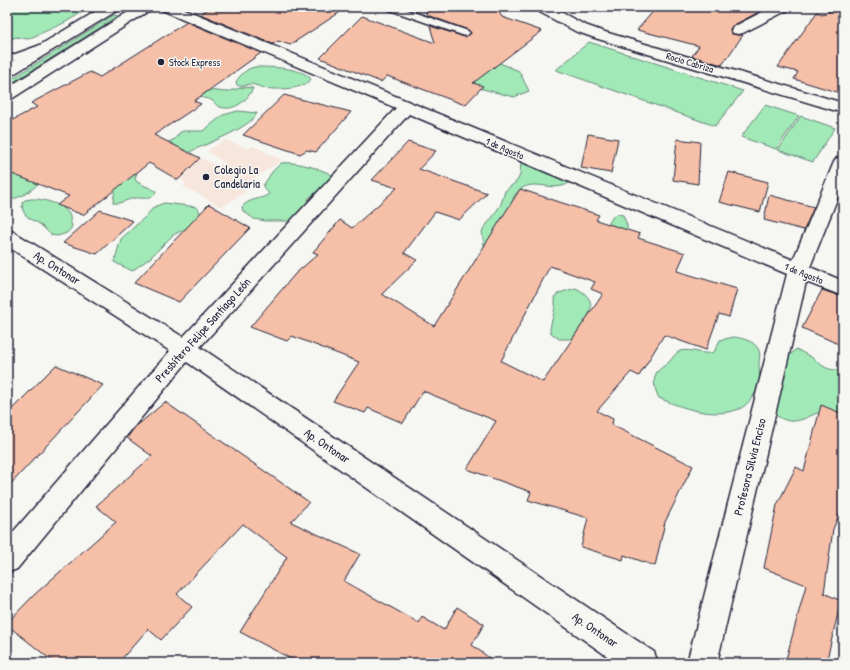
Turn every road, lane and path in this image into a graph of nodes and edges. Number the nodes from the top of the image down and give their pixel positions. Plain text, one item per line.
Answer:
1 (86, 7) edge
2 (145, 7) edge
3 (167, 7) edge
4 (390, 7) edge
5 (541, 7) edge
6 (783, 7) edge
7 (109, 9) edge
8 (738, 30) dead end
9 (464, 33) dead end
10 (53, 44) junction
11 (7, 60) edge
12 (7, 72) edge
13 (7, 95) edge
14 (406, 107) junction
15 (843, 108) edge
16 (843, 162) edge
17 (7, 237) edge
18 (798, 271) junction
19 (843, 289) edge
20 (185, 349) junction
21 (7, 560) edge
22 (644, 663) edge
23 (702, 663) edge

1 - 7 lane
2 - 13 street
3 - 14 street, 1 de Agosto
4 - 9 lane
5 - 15 street, Rocio Cabriza
6 - 8 street
7 - 10 street
10 - 11 lane
10 - 12 street
14 - 18 street, 1 de Agosto
14 - 20 street, Presbítero Felipe Santiago León
16 - 18 street, Profesora Silvia Enciso
17 - 20 street, Ap. Ontonar
18 - 19 street, 1 de Agosto
18 - 23 street, Profesora Silvia Enciso
20 - 21 street, Presbítero Felipe Santiago León
20 - 22 street, Ap. Ontonar

